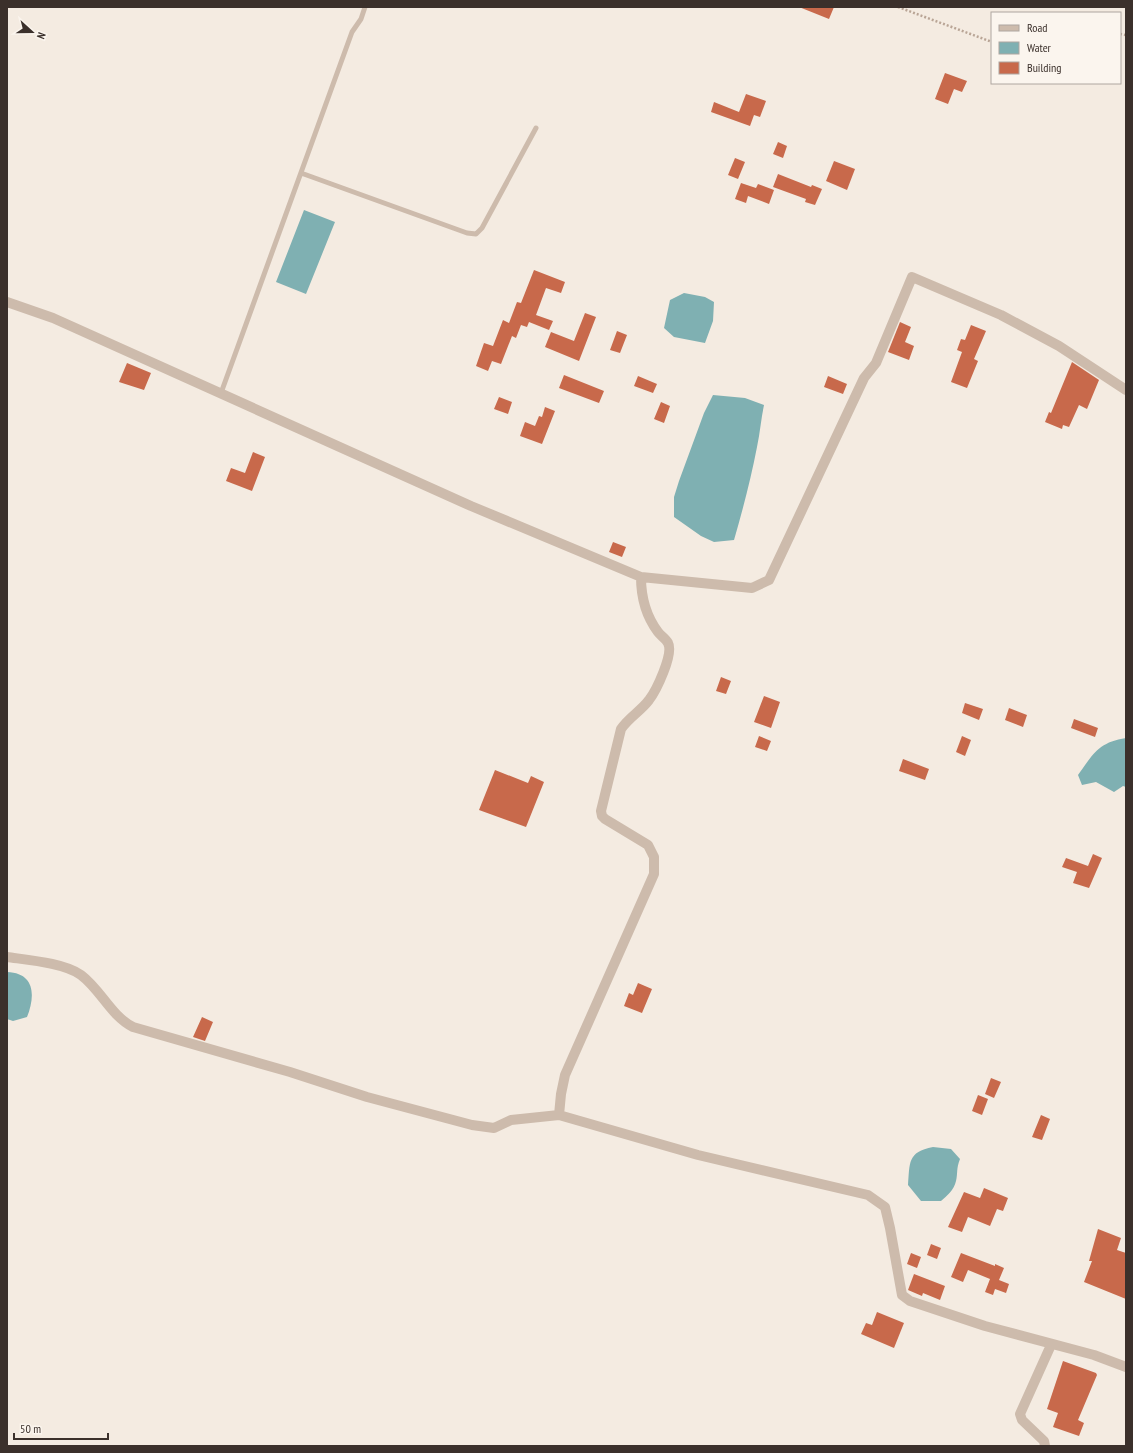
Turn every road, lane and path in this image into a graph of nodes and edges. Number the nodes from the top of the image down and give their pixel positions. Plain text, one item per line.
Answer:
1 (365, 7) edge
2 (898, 7) edge
3 (991, 42) edge
4 (536, 128) dead end
5 (301, 173) junction
6 (7, 302) edge
7 (1126, 390) edge
8 (221, 393) junction
9 (641, 577) junction
10 (7, 957) edge
11 (559, 1115) junction
12 (1051, 1345) junction
13 (1126, 1367) edge
14 (1045, 1446) edge

1 - 5 lane
2 - 3 path
4 - 5 lane
5 - 8 lane
6 - 8 street
7 - 9 street
8 - 9 street
9 - 11 street
10 - 11 street
11 - 12 street
12 - 13 street
12 - 14 street

